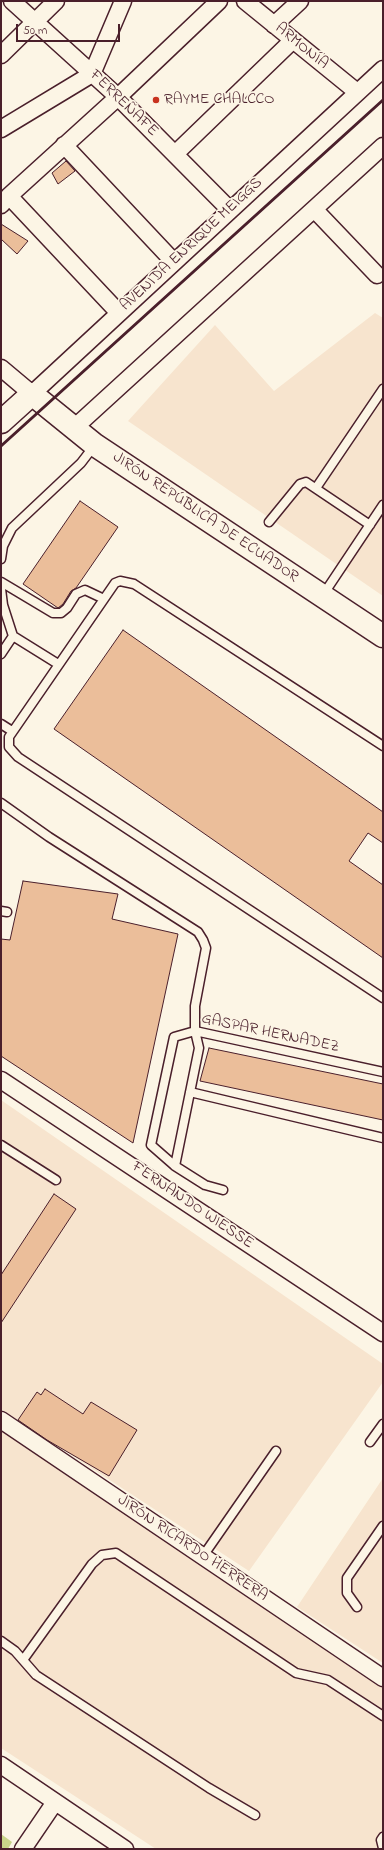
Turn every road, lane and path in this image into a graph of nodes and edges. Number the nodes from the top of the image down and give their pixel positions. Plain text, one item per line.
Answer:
1 (12, 1) edge
2 (56, 1) edge
3 (123, 1) edge
4 (219, 1) edge
5 (245, 1) edge
6 (300, 1) edge
7 (35, 21) junction
8 (274, 26) junction
9 (292, 41) junction
10 (1, 55) edge
11 (383, 69) edge
12 (92, 74) junction
13 (358, 92) junction
14 (118, 97) junction
15 (1, 129) edge
16 (64, 145) junction
17 (383, 146) edge
18 (175, 154) junction
19 (5, 200) edge
20 (314, 209) junction
21 (230, 210) junction
22 (174, 262) junction
23 (377, 275) dead end
24 (119, 313) junction
25 (1, 368) edge
26 (383, 389) edge
27 (32, 394) junction
28 (1, 422) edge
29 (73, 429) junction
30 (95, 445) junction
31 (316, 488) junction
32 (383, 505) edge
33 (269, 522) dead end
34 (370, 525) junction
35 (1, 558) edge
36 (1, 582) edge
37 (1, 589) edge
38 (322, 596) junction
39 (104, 599) junction
40 (14, 636) junction
41 (383, 636) edge
42 (1, 654) edge
43 (58, 664) junction
44 (1, 724) edge
45 (12, 731) junction
46 (383, 746) edge
47 (1, 803) edge
48 (383, 998) edge
49 (195, 1031) junction
50 (383, 1072) edge
51 (1, 1080) edge
52 (190, 1092) junction
53 (383, 1138) edge
54 (1, 1145) edge
55 (175, 1166) junction
56 (56, 1180) dead end
57 (223, 1190) dead end
58 (383, 1333) edge
59 (1, 1420) edge
60 (383, 1424) edge
61 (370, 1442) dead end
62 (276, 1451) dead end
63 (383, 1526) edge
64 (203, 1556) junction
65 (357, 1607) dead end
66 (1, 1641) edge
67 (23, 1660) junction
68 (383, 1678) edge
69 (383, 1716) edge
70 (1, 1766) edge
71 (55, 1802) junction
72 (255, 1815) dead end
73 (383, 1837) edge
74 (383, 1848) edge
75 (23, 1849) edge
76 (125, 1849) edge

1 - 7 street, FERREÑAFE
2 - 7 street
3 - 12 street
4 - 14 street
5 - 8 street, ARMONÍA
6 - 8 street
7 - 10 street
7 - 12 street, FERREÑAFE
8 - 9 street, ARMONÍA
9 - 13 street, ARMONÍA
9 - 18 street
11 - 13 street, AVENIDA ENRIQUE MEIGGS
12 - 14 street, FERREÑAFE
12 - 15 street
13 - 21 street, AVENIDA ENRIQUE MEIGGS
14 - 16 street
14 - 18 street, FERREÑAFE
16 - 19 street
16 - 22 street
17 - 20 street
18 - 21 street, FERREÑAFE
19 - 24 street
20 - 23 street
20 - 29 street
21 - 22 street, AVENIDA ENRIQUE MEIGGS
22 - 24 street, AVENIDA ENRIQUE MEIGGS
24 - 27 street, AVENIDA ENRIQUE MEIGGS
25 - 27 street
26 - 31 lane
27 - 28 street, AVENIDA ENRIQUE MEIGGS
27 - 29 street, JIRÓN REPÚBLICA DE ECUADOR
29 - 30 street, JIRÓN REPÚBLICA DE ECUADOR
30 - 35 lane
30 - 38 street, JIRÓN REPÚBLICA DE ECUADOR
31 - 33 lane
31 - 34 lane
32 - 34 lane
34 - 38 lane
36 - 39 lane
37 - 40 lane
38 - 41 street, JIRÓN REPÚBLICA DE ECUADOR
39 - 43 lane
39 - 46 lane
40 - 42 lane
40 - 43 lane
43 - 45 lane
44 - 45 lane
45 - 48 lane
47 - 49 lane
49 - 50 lane, GASPAR HERNADEZ
49 - 52 lane
49 - 55 lane, GASPAR HERNADEZ
51 - 58 street, FERNANDO WIESSE
52 - 53 lane
52 - 55 lane
54 - 56 lane
55 - 57 lane
59 - 64 street, JIRÓN RICARDO HERRERA
60 - 61 lane
62 - 64 lane
63 - 65 lane
64 - 68 street, JIRÓN RICARDO HERRERA
66 - 67 lane
67 - 69 lane
67 - 72 lane
70 - 71 street
71 - 75 street
71 - 76 street
73 - 74 lane

